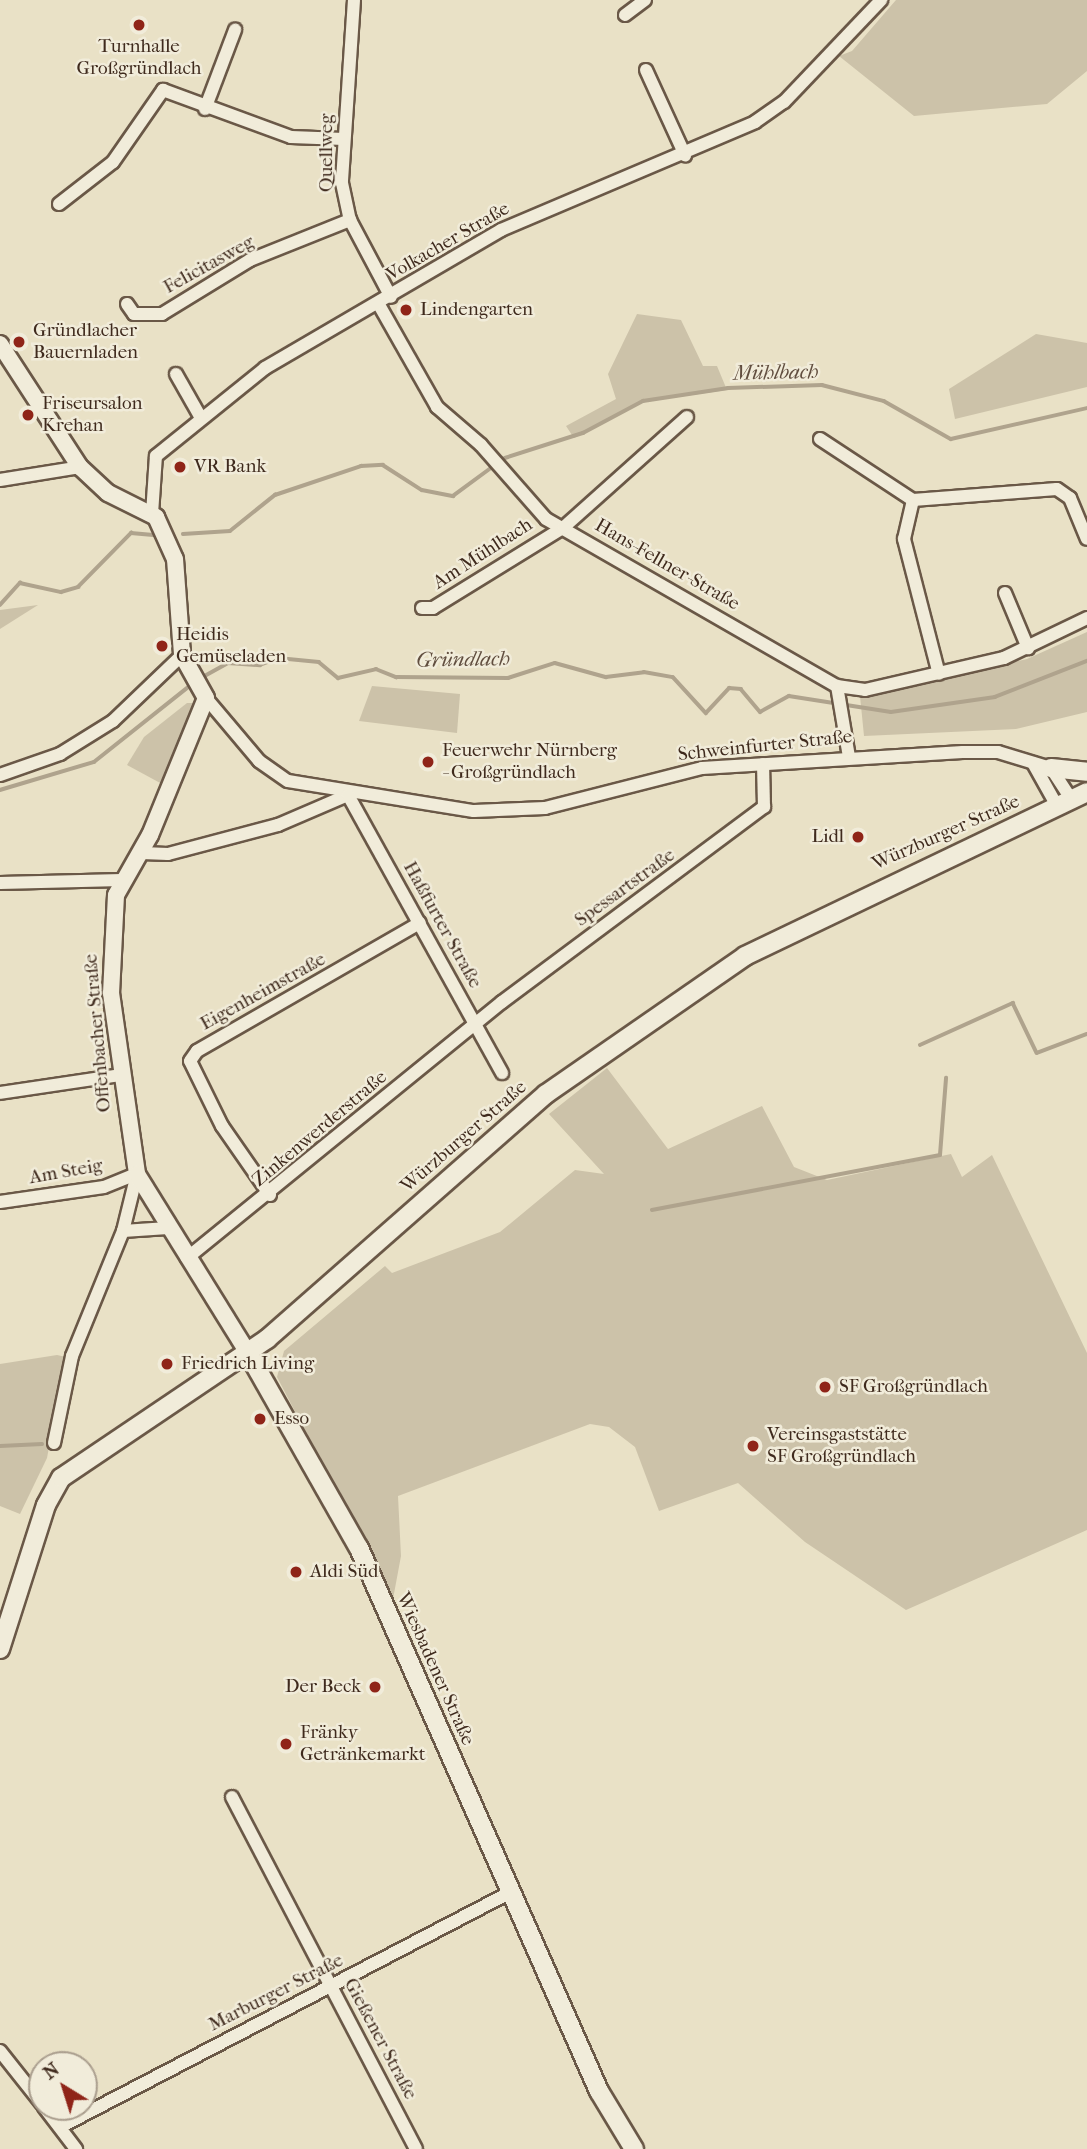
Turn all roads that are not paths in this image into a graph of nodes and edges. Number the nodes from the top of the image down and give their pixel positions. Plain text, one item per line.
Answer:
1 (354, 0) edge
2 (645, 0) edge
3 (881, 0) edge
4 (625, 15) dead end
5 (235, 30) dead end
6 (646, 70) dead end
7 (205, 109) junction
8 (344, 139) junction
9 (685, 155) junction
10 (59, 204) dead end
11 (351, 220) junction
12 (390, 297) junction
13 (378, 303) junction
14 (127, 304) dead end
15 (0, 344) edge
16 (176, 374) dead end
17 (687, 417) dead end
18 (201, 418) junction
19 (820, 439) dead end
20 (80, 467) junction
21 (0, 480) edge
22 (914, 500) junction
23 (152, 514) junction
24 (564, 527) junction
25 (1087, 539) edge
26 (1005, 593) dead end
27 (422, 608) dead end
28 (1087, 618) edge
29 (1028, 648) junction
30 (184, 660) junction
31 (939, 674) junction
32 (837, 691) junction
33 (204, 695) junction
34 (849, 757) junction
35 (1033, 763) junction
36 (763, 764) junction
37 (1051, 768) junction
38 (1087, 772) edge
39 (0, 775) edge
40 (324, 792) junction
41 (348, 794) junction
42 (1072, 799) edge
43 (327, 807) junction
44 (142, 853) junction
45 (122, 880) junction
46 (0, 883) edge
47 (420, 923) junction
48 (474, 1025) junction
49 (502, 1073) dead end
50 (121, 1075) junction
51 (0, 1093) edge
52 (140, 1181) junction
53 (270, 1195) junction
54 (0, 1202) edge
55 (168, 1228) junction
56 (123, 1231) junction
57 (187, 1258) junction
58 (248, 1353) junction
59 (54, 1443) dead end
60 (0, 1648) edge
61 (232, 1797) dead end
62 (509, 1893) junction
63 (330, 1986) junction
64 (0, 2051) edge
65 (28, 2087) edge
66 (55, 2121) edge
67 (60, 2127) junction
68 (76, 2149) edge
69 (416, 2149) edge
70 (634, 2149) edge

1 - 8 street, Quellweg
2 - 4 street
3 - 9 street, Volkacher Straße
5 - 7 street
6 - 9 street
7 - 8 street
7 - 10 street
8 - 11 street, Quellweg
9 - 12 street, Volkacher Straße
11 - 12 street, Quellweg
11 - 14 street, Felicitasweg
12 - 13 street, Volkacher Straße
13 - 18 street, Volkacher Straße
13 - 24 street, Hans-Fellner-Straße
15 - 20 street
16 - 18 street
17 - 24 street, Am Mühlbach
18 - 23 street, Volkacher Straße
19 - 22 street
20 - 21 street
20 - 23 street
22 - 25 street
22 - 31 street
23 - 30 street
24 - 27 street, Am Mühlbach
24 - 32 street, Hans-Fellner-Straße
26 - 29 street
28 - 29 street, Hans-Fellner-Straße
29 - 31 street, Hans-Fellner-Straße
30 - 33 street
30 - 39 street
31 - 32 street, Hans-Fellner-Straße
32 - 34 street
33 - 40 street, Schweinfurter Straße
33 - 44 street, Offenbacher Straße
34 - 35 street, Schweinfurter Straße
34 - 36 street, Schweinfurter Straße
35 - 37 street, Schweinfurter Straße
35 - 42 street
36 - 41 street, Schweinfurter Straße
36 - 48 street, Spessartstraße
37 - 38 main road
37 - 42 street
40 - 41 street, Schweinfurter Straße
40 - 43 street
41 - 43 street
41 - 47 street, Haßfurter Straße
42 - 58 main road, Würzburger Straße
43 - 44 street
44 - 45 street, Offenbacher Straße
45 - 46 street
45 - 50 street, Offenbacher Straße
47 - 48 street, Haßfurter Straße
47 - 53 street, Eigenheimstraße
48 - 49 street, Haßfurter Straße
48 - 53 street, Zinkenwerderstraße
50 - 51 street
50 - 52 street, Offenbacher Straße
52 - 54 street, Am Steig
52 - 55 street, Wiesbadener Straße
52 - 56 street, Offenbacher Straße
53 - 57 street, Zinkenwerderstraße
55 - 56 street
55 - 57 street, Wiesbadener Straße
56 - 59 street, Offenbacher Straße
57 - 58 street, Wiesbadener Straße
58 - 60 main road, Würzburger Straße
58 - 62 main road, Wiesbadener Straße
61 - 63 street, Gießener Straße
62 - 63 street, Marburger Straße
62 - 70 main road, Wiesbadener Straße
63 - 67 street, Marburger Straße
63 - 69 street, Gießener Straße
64 - 65 street
66 - 67 street
67 - 68 street

